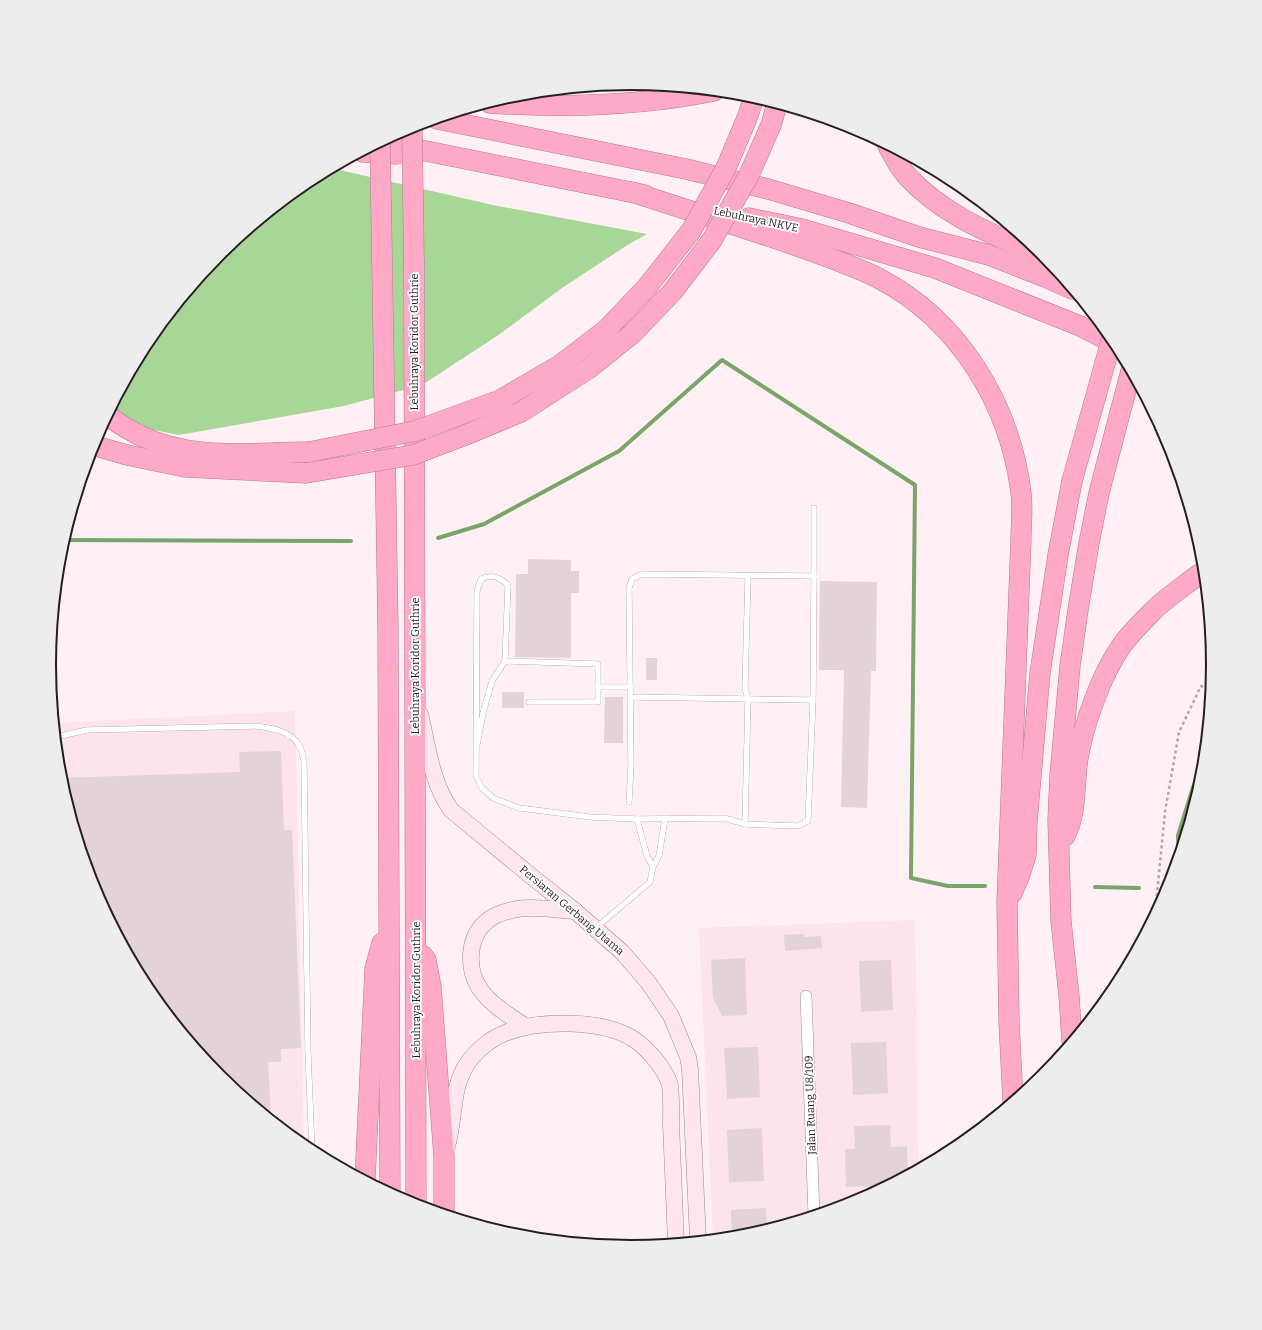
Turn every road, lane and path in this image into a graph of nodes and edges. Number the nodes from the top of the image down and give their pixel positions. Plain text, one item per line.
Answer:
1 (697, 94) edge
2 (752, 103) edge
3 (508, 104) edge
4 (776, 109) edge
5 (446, 121) edge
6 (412, 134) edge
7 (389, 144) edge
8 (380, 148) edge
9 (371, 152) edge
10 (892, 153) edge
11 (457, 158) junction
12 (632, 192) junction
13 (1029, 250) edge
14 (1062, 284) edge
15 (1103, 338) edge
16 (1110, 347) edge
17 (1129, 378) edge
18 (112, 418) edge
19 (99, 447) edge
20 (814, 508) dead end
21 (1199, 575) edge
22 (748, 576) junction
23 (814, 576) junction
24 (505, 661) junction
25 (598, 687) junction
26 (630, 688) junction
27 (1205, 688) edge
28 (416, 694) junction
29 (630, 697) junction
30 (748, 699) junction
31 (813, 700) junction
32 (529, 702) dead end
33 (61, 736) edge
34 (477, 745) junction
35 (629, 802) dead end
36 (665, 818) junction
37 (637, 819) junction
38 (745, 824) junction
39 (1059, 849) junction
40 (653, 866) junction
41 (1157, 897) edge
42 (1007, 902) junction
43 (575, 911) junction
44 (389, 928) junction
45 (596, 929) junction
46 (416, 941) junction
47 (806, 996) dead end
48 (525, 1026) junction
49 (1072, 1034) edge
50 (1013, 1095) edge
51 (312, 1143) edge
52 (444, 1157) junction
53 (365, 1175) edge
54 (390, 1187) edge
55 (416, 1198) edge
56 (444, 1208) edge
57 (814, 1210) edge
58 (698, 1236) edge
59 (676, 1238) edge

1 - 3 highway
2 - 18 highway, bridge
4 - 19 highway, bridge
5 - 14 highway
6 - 28 highway, Lebuhraya Koridor Guthrie, bridge
7 - 11 highway, Lebuhraya NKVE
8 - 44 highway, bridge
9 - 11 highway
10 - 13 highway
11 - 12 highway, Lebuhraya NKVE
12 - 15 highway, Lebuhraya NKVE
12 - 42 highway
16 - 42 highway, bridge
17 - 39 highway
20 - 23 lane
21 - 39 highway
22 - 23 lane
22 - 26 lane
22 - 30 lane
23 - 31 lane
24 - 25 lane
24 - 34 lane
24 - 34 lane
25 - 26 lane
25 - 32 lane
26 - 29 lane
27 - 41 path
28 - 43 main road, Persiaran Gerbang Utama
28 - 46 highway, Lebuhraya Koridor Guthrie
29 - 30 lane
29 - 35 lane
30 - 31 lane
30 - 38 lane
31 - 38 lane
33 - 51 lane
34 - 37 lane
36 - 37 lane
36 - 38 lane
36 - 40 lane
37 - 40 lane
39 - 49 highway
40 - 45 lane
42 - 50 highway
43 - 45 main road, Persiaran Gerbang Utama
43 - 48 main road
44 - 53 highway
44 - 54 highway
45 - 58 main road, Persiaran Gerbang Utama
46 - 52 highway
46 - 55 highway, Lebuhraya Koridor Guthrie
47 - 57 street, Jalan Ruang U8/109
48 - 52 main road
48 - 59 main road
52 - 56 highway

